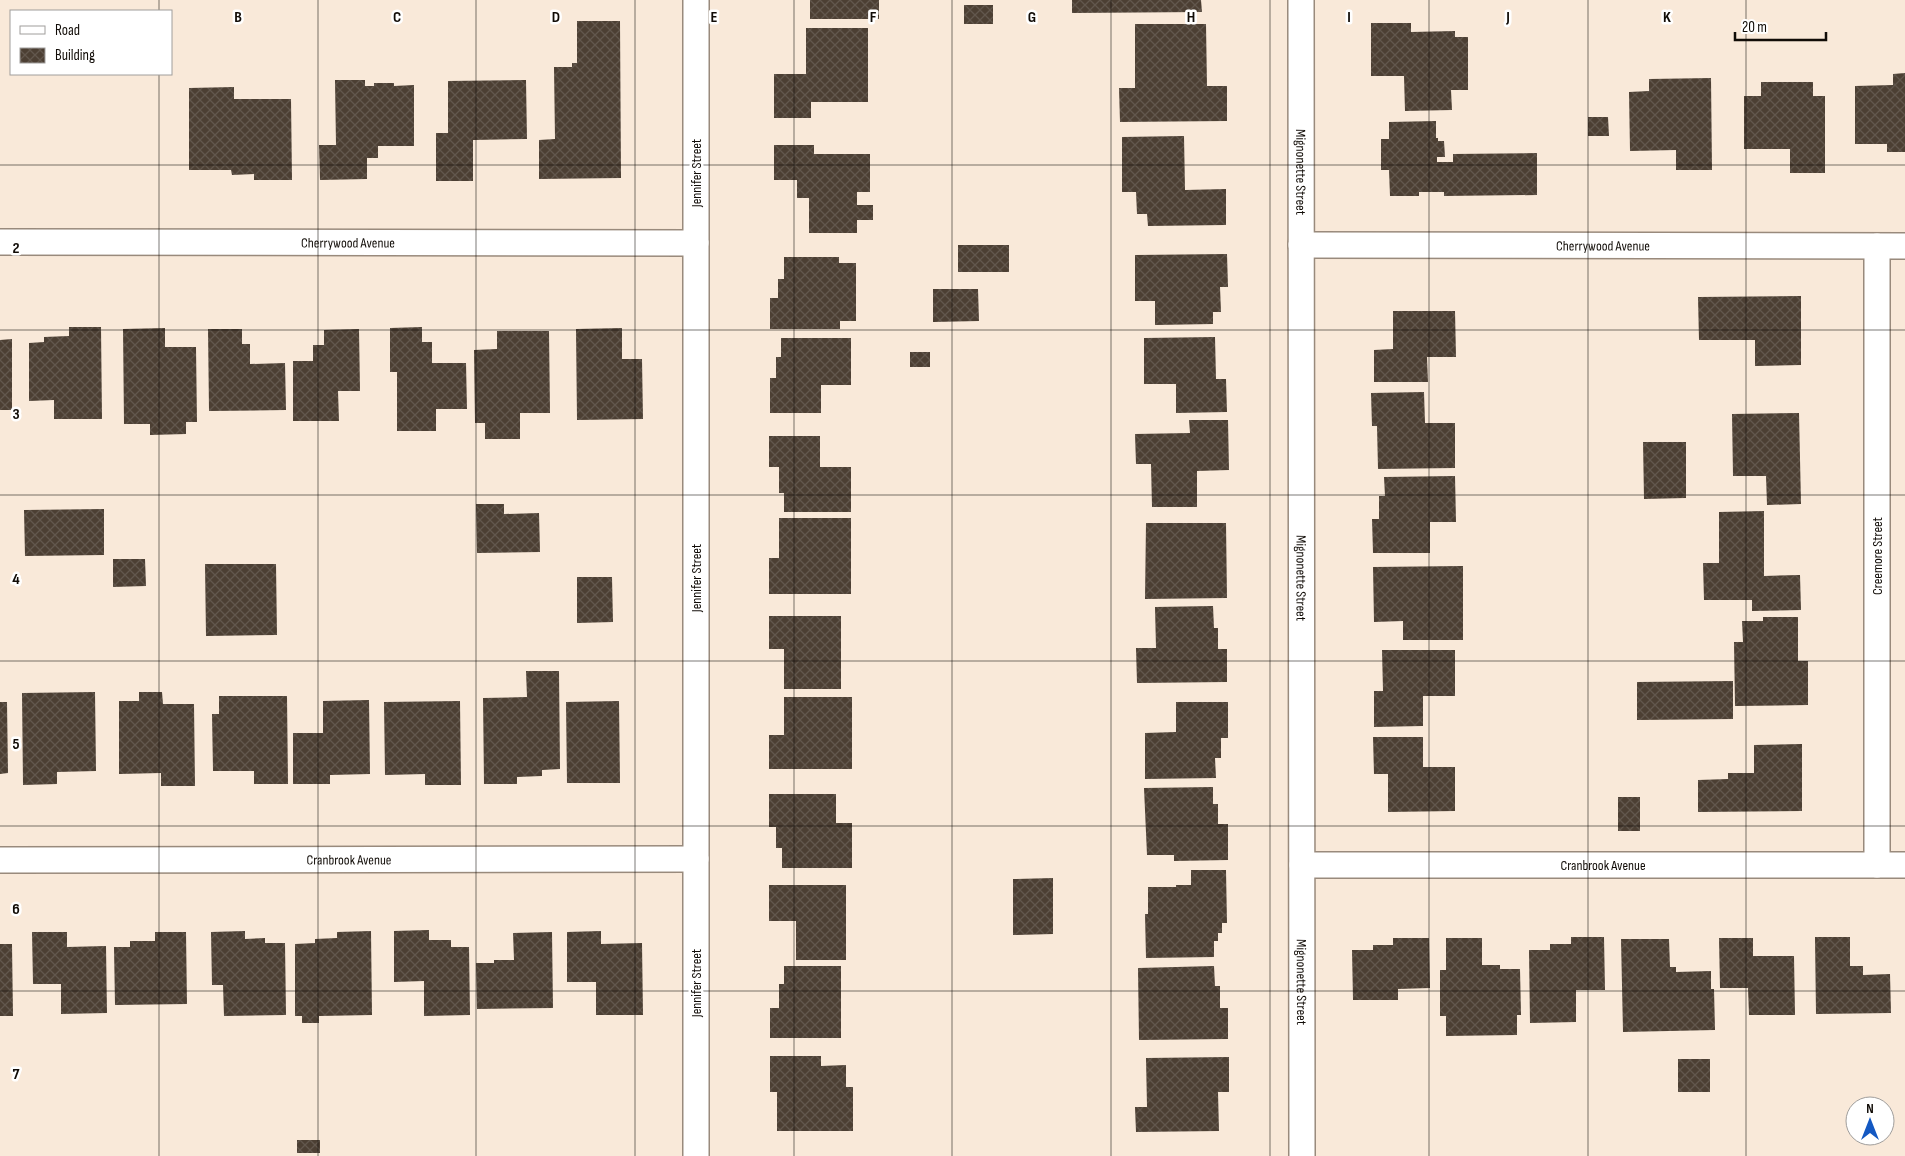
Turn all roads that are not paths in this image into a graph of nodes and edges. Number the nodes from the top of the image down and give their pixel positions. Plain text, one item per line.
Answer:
1 (696, 0) edge
2 (1301, 0) edge
3 (0, 242) edge
4 (696, 243) junction
5 (1301, 245) junction
6 (1877, 246) junction
7 (1905, 246) edge
8 (696, 859) junction
9 (0, 860) edge
10 (1302, 865) junction
11 (1877, 865) junction
12 (1905, 865) edge
13 (696, 1156) edge
14 (1302, 1156) edge

1 - 4 street, Jennifer Street
2 - 5 street, Mignonette Street
3 - 4 street, Cherrywood Avenue
4 - 8 street, Jennifer Street
5 - 6 street, Cherrywood Avenue
5 - 10 street, Mignonette Street
6 - 7 street, Cherrywood Avenue
6 - 11 street, Creemore Street
8 - 9 street, Cranbrook Avenue
8 - 13 street, Jennifer Street
10 - 11 street, Cranbrook Avenue
10 - 14 street, Mignonette Street
11 - 12 street, Cranbrook Avenue

